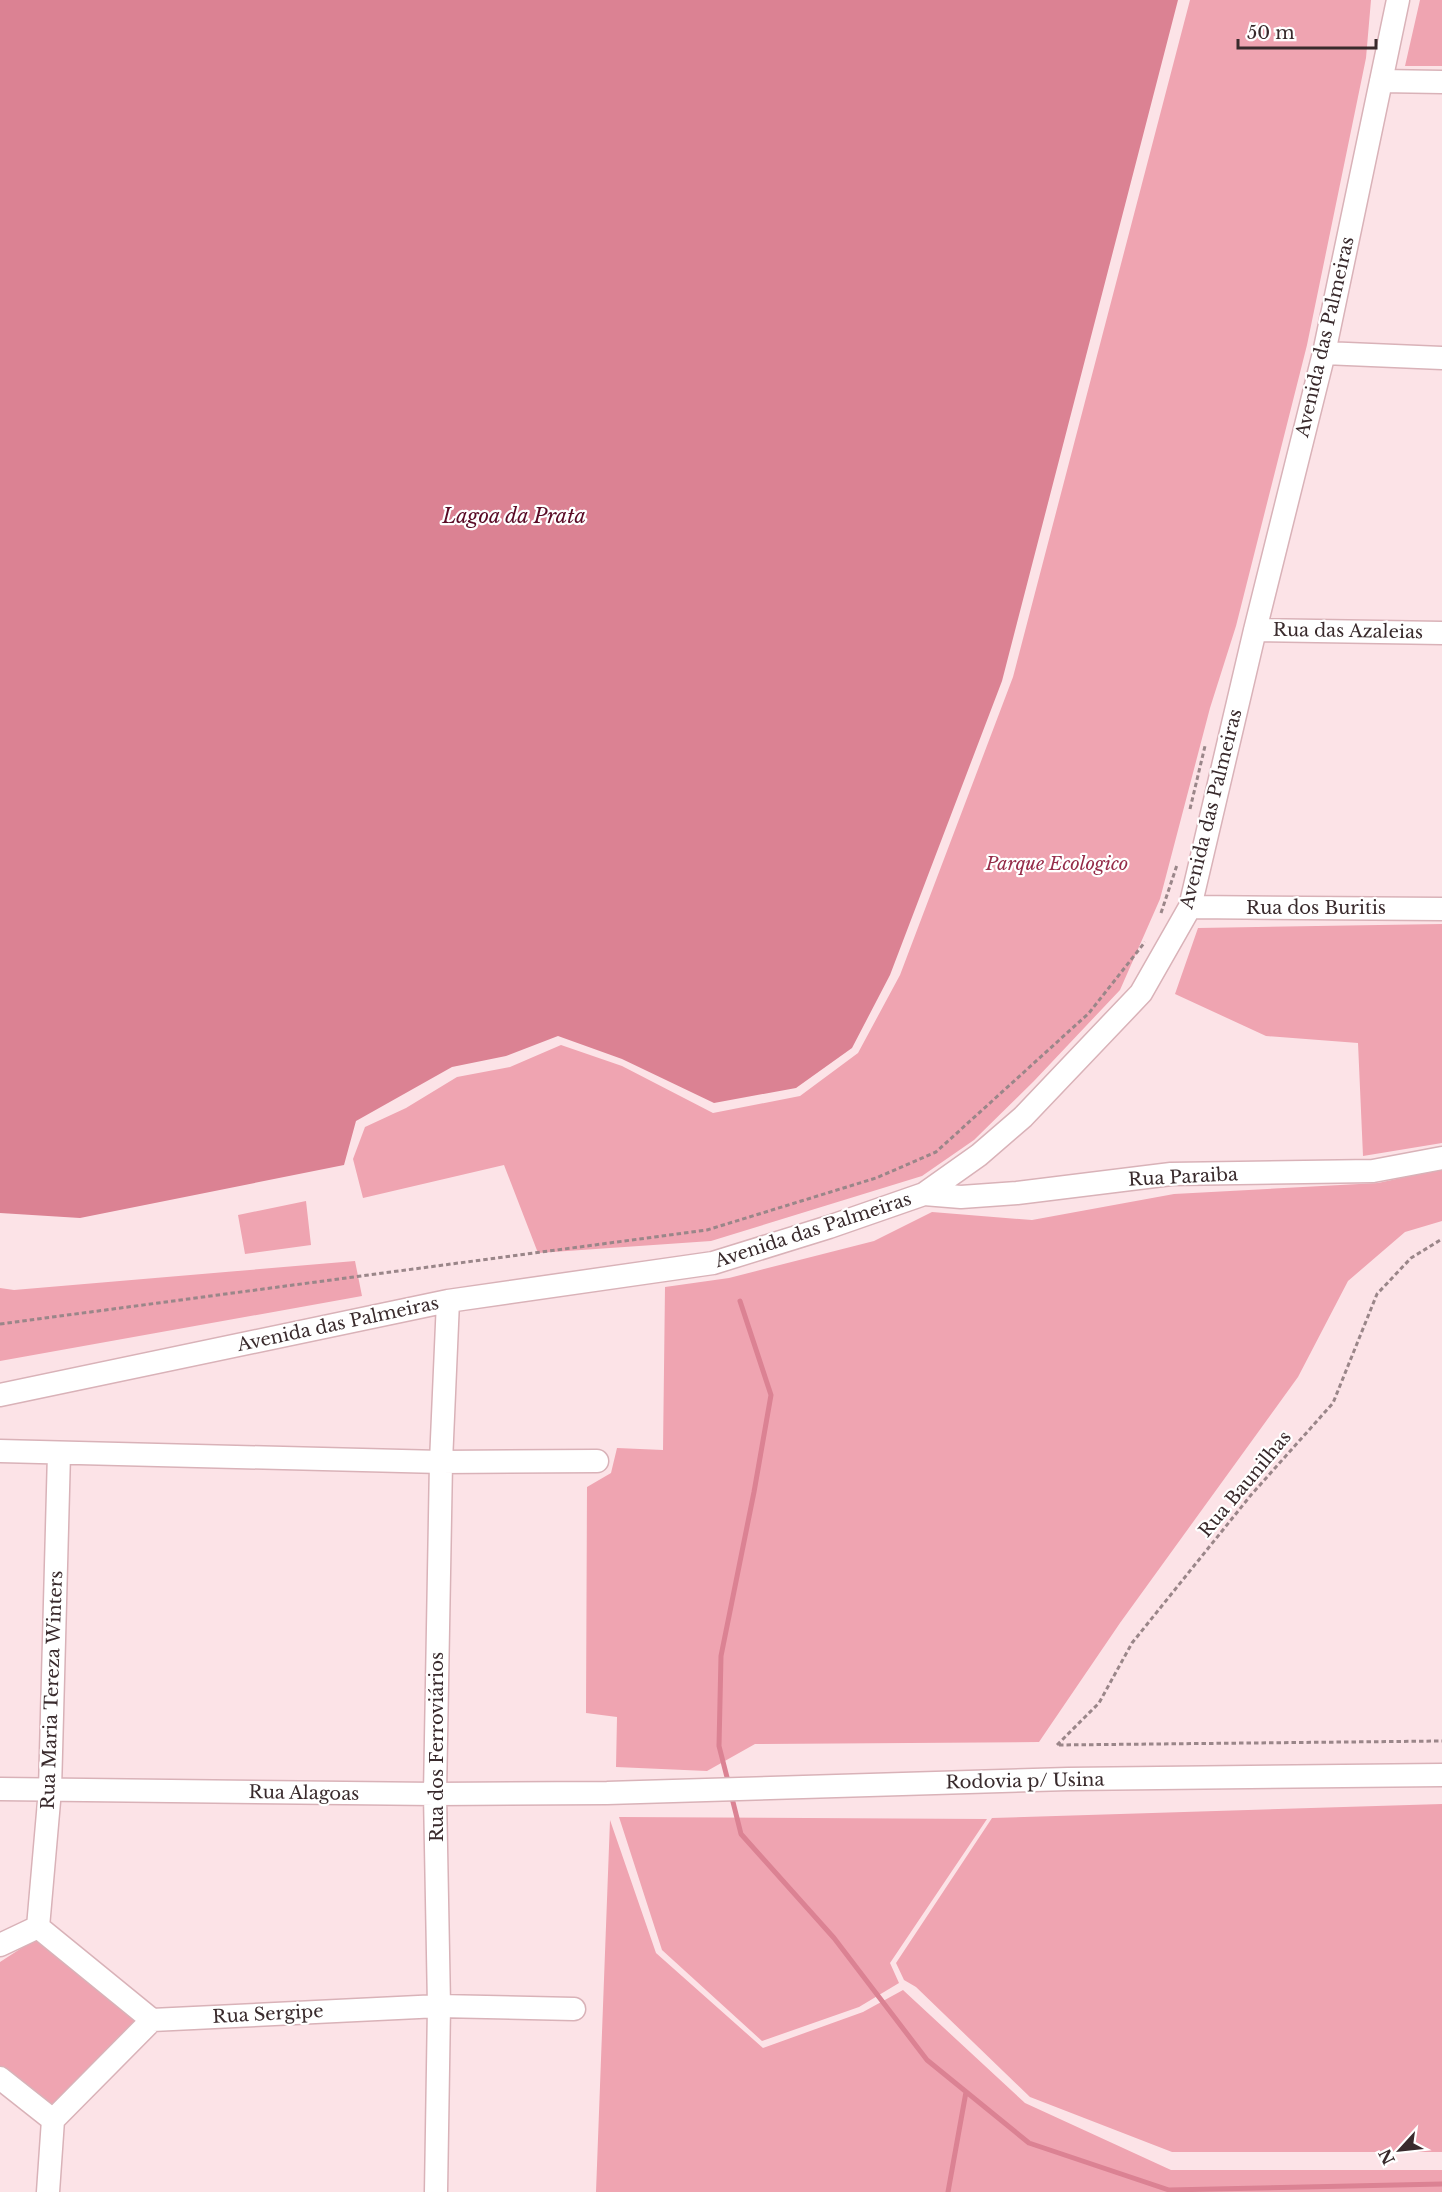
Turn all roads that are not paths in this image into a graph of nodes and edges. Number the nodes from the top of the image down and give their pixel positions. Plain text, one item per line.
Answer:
1 (1398, 0) edge
2 (1381, 81) junction
3 (1442, 82) edge
4 (1323, 353) junction
5 (1442, 358) edge
6 (1255, 630) junction
7 (1442, 633) edge
8 (1190, 907) junction
9 (1442, 909) edge
10 (1442, 1158) edge
11 (924, 1194) junction
12 (448, 1301) junction
13 (0, 1395) edge
14 (0, 1451) edge
15 (59, 1453) junction
16 (597, 1461) dead end
17 (441, 1462) junction
18 (1442, 1775) edge
19 (0, 1789) edge
20 (50, 1790) junction
21 (607, 1793) joint
22 (435, 1794) junction
23 (38, 1927) junction
24 (0, 1945) edge
25 (438, 2006) junction
26 (574, 2009) dead end
27 (152, 2020) junction
28 (0, 2078) edge
29 (53, 2120) junction
30 (48, 2192) edge
31 (436, 2192) edge

1 - 2 street, Avenida das Palmeiras
2 - 3 street
2 - 4 street, Avenida das Palmeiras
4 - 5 street
4 - 6 street, Avenida das Palmeiras
6 - 7 street, Rua das Azaleias
6 - 8 street, Avenida das Palmeiras
8 - 9 street, Rua dos Buritis
8 - 11 street, Avenida das Palmeiras
10 - 11 street, Rua Paraiba
11 - 12 street, Avenida das Palmeiras
12 - 13 street, Avenida das Palmeiras
12 - 17 street, Rua dos Ferroviários
14 - 15 street
15 - 17 street
15 - 20 street, Rua Maria Tereza Winters
16 - 17 street
17 - 22 street, Rua dos Ferroviários
18 - 21 street, Rodovia p/ Usina
19 - 20 street, Rua Alagoas
20 - 22 street, Rua Alagoas
20 - 23 street, Rua Maria Tereza Winters
21 - 22 street, Rua Alagoas
22 - 25 street, Rua dos Ferroviários
23 - 24 street
23 - 27 street
25 - 26 street, Rua Sergipe
25 - 27 street, Rua Sergipe
25 - 31 street, Rua dos Ferroviários
27 - 29 street
28 - 29 street
29 - 30 street

